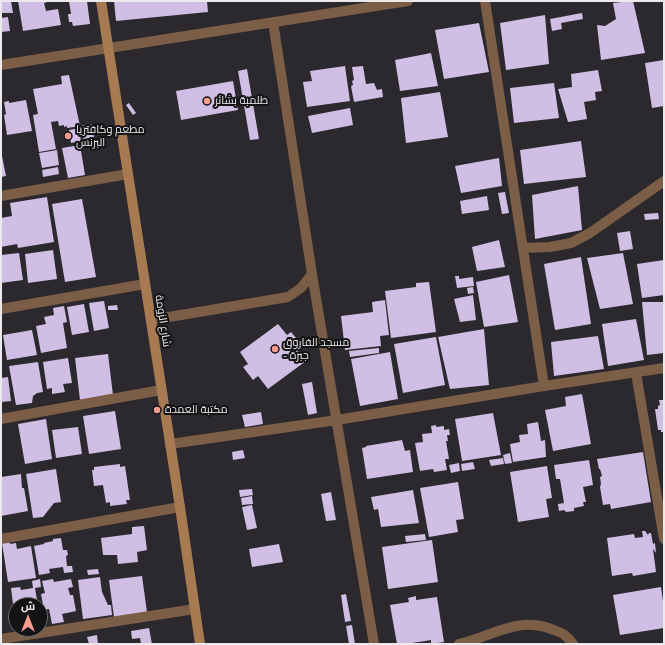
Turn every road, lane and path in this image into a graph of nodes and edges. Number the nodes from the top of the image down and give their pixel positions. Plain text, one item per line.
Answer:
1 (101, 1) edge
2 (404, 1) edge
3 (485, 1) edge
4 (273, 22) junction
5 (108, 48) junction
6 (1, 66) edge
7 (128, 174) junction
8 (664, 181) edge
9 (1, 196) edge
10 (523, 248) junction
11 (312, 274) junction
12 (145, 284) junction
13 (1, 309) edge
14 (151, 320) junction
15 (664, 368) edge
16 (636, 373) junction
17 (544, 386) junction
18 (161, 390) junction
19 (1, 419) edge
20 (337, 420) junction
21 (170, 444) junction
22 (180, 507) junction
23 (664, 539) edge
24 (1, 540) edge
25 (195, 609) junction
26 (1, 639) edge
27 (200, 644) edge
28 (374, 644) edge
29 (459, 644) edge
30 (573, 644) edge

1 - 5 street, شارع الزومة
2 - 4 street
3 - 10 street
4 - 5 street
4 - 11 street
5 - 6 street
5 - 7 street, شارع الزومة
7 - 9 street
7 - 12 street, شارع الزومة
8 - 10 street
10 - 17 street
11 - 14 street
11 - 20 street
12 - 13 street
12 - 14 street, شارع الزومة
14 - 18 street, شارع الزومة
15 - 16 street
16 - 17 street
16 - 23 street
17 - 20 street
18 - 19 street
18 - 21 street, شارع الزومة
20 - 21 street
20 - 28 street
21 - 22 street, شارع الزومة
22 - 24 street
22 - 25 street, شارع الزومة
25 - 26 street
25 - 27 street, شارع الزومة
29 - 30 street

